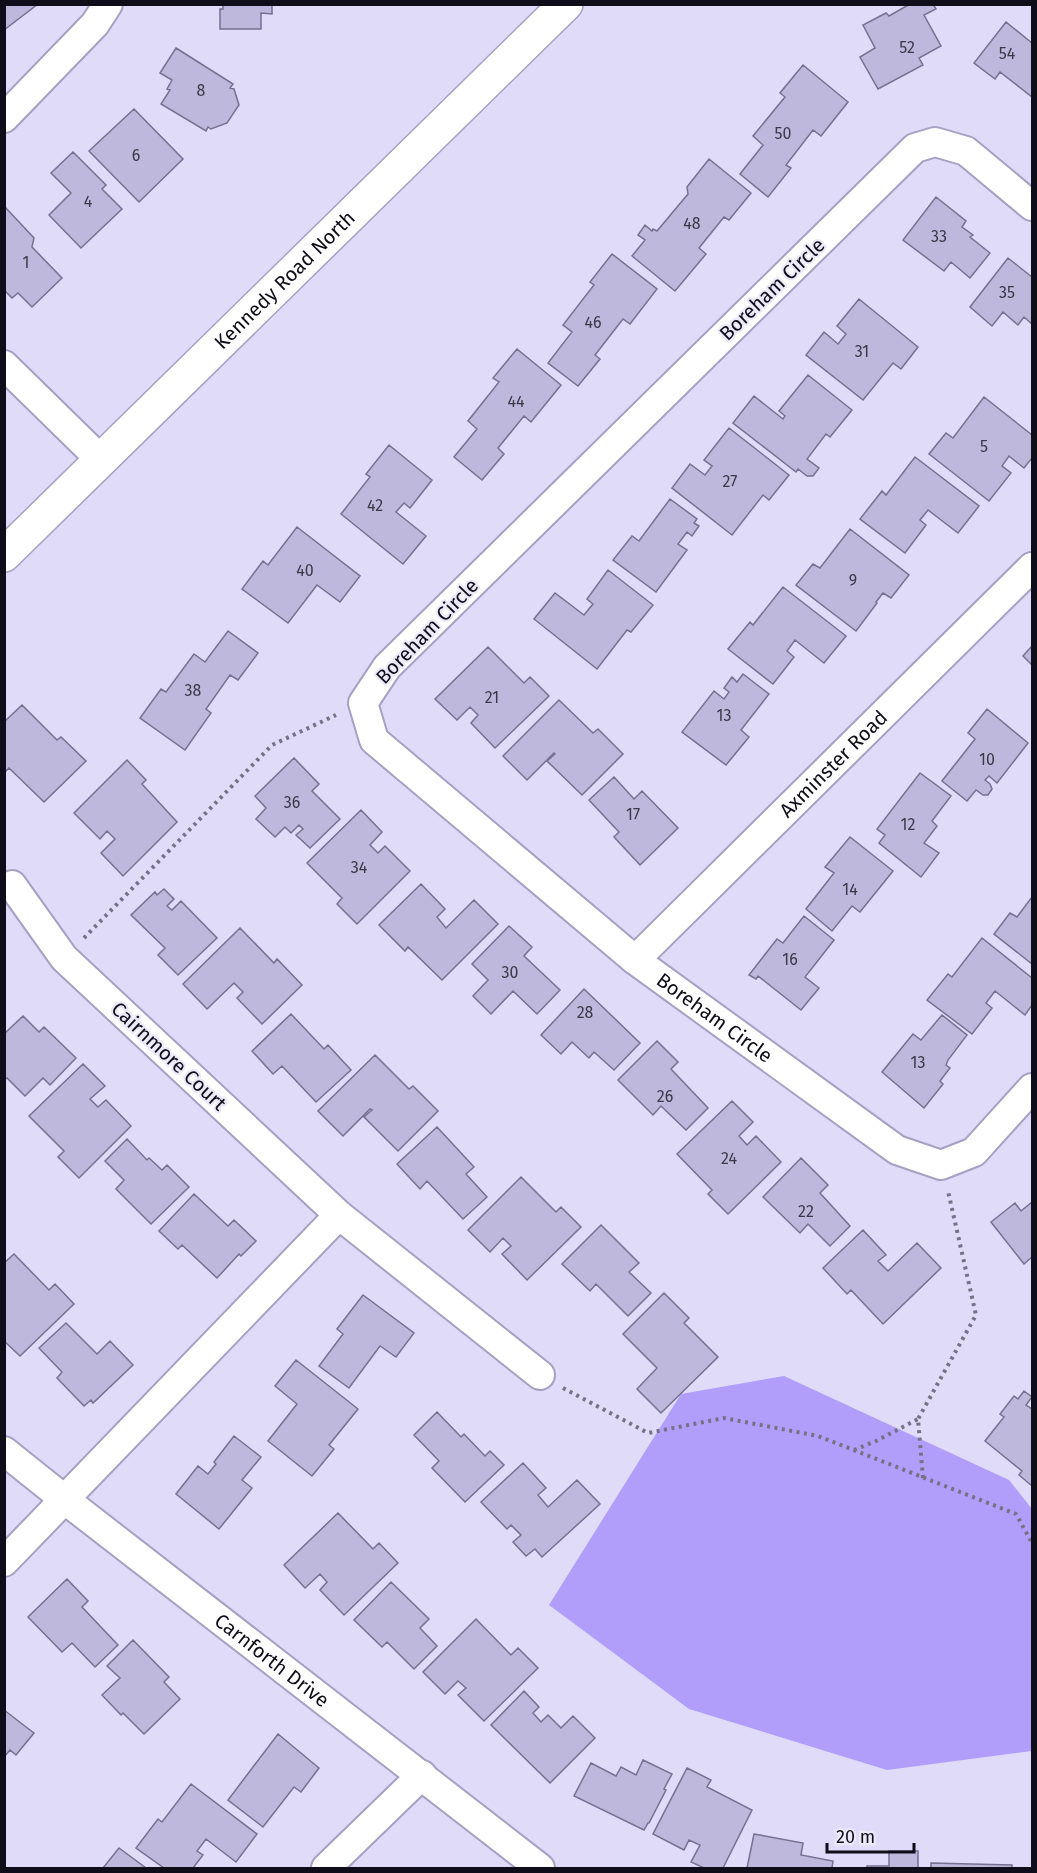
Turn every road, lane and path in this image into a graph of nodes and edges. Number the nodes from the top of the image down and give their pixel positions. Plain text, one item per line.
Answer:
1 (108, 4) edge
2 (566, 4) edge
3 (4, 118) edge
4 (1032, 206) edge
5 (4, 365) edge
6 (101, 460) junction
7 (4, 555) edge
8 (1032, 567) edge
9 (363, 703) junction
10 (12, 885) dead end
11 (64, 958) junction
12 (635, 960) junction
13 (1032, 1088) edge
14 (942, 1165) junction
15 (339, 1215) junction
16 (540, 1375) joint
17 (918, 1419) junction
18 (854, 1450) junction
19 (4, 1451) edge
20 (922, 1478) junction
21 (64, 1499) junction
22 (1032, 1543) edge
23 (4, 1562) edge
24 (422, 1775) junction
25 (326, 1869) edge
26 (540, 1869) edge

1 - 3 street
2 - 6 main road, Kennedy Road North
4 - 9 street, Boreham Circle
5 - 6 street
6 - 7 main road, Kennedy Road North
8 - 12 street, Axminster Road
9 - 11 path
9 - 12 street, Boreham Circle
10 - 11 street, Cairnmore Court
11 - 15 street, Cairnmore Court
12 - 14 street, Boreham Circle
13 - 14 street
14 - 17 path
15 - 16 street, Cairnmore Court
15 - 21 street
16 - 18 path
17 - 18 path
17 - 20 path
18 - 20 path
19 - 21 street, Carnforth Drive
20 - 22 path
21 - 23 street
21 - 24 street, Carnforth Drive
24 - 25 street
24 - 26 street, Carnforth Drive

